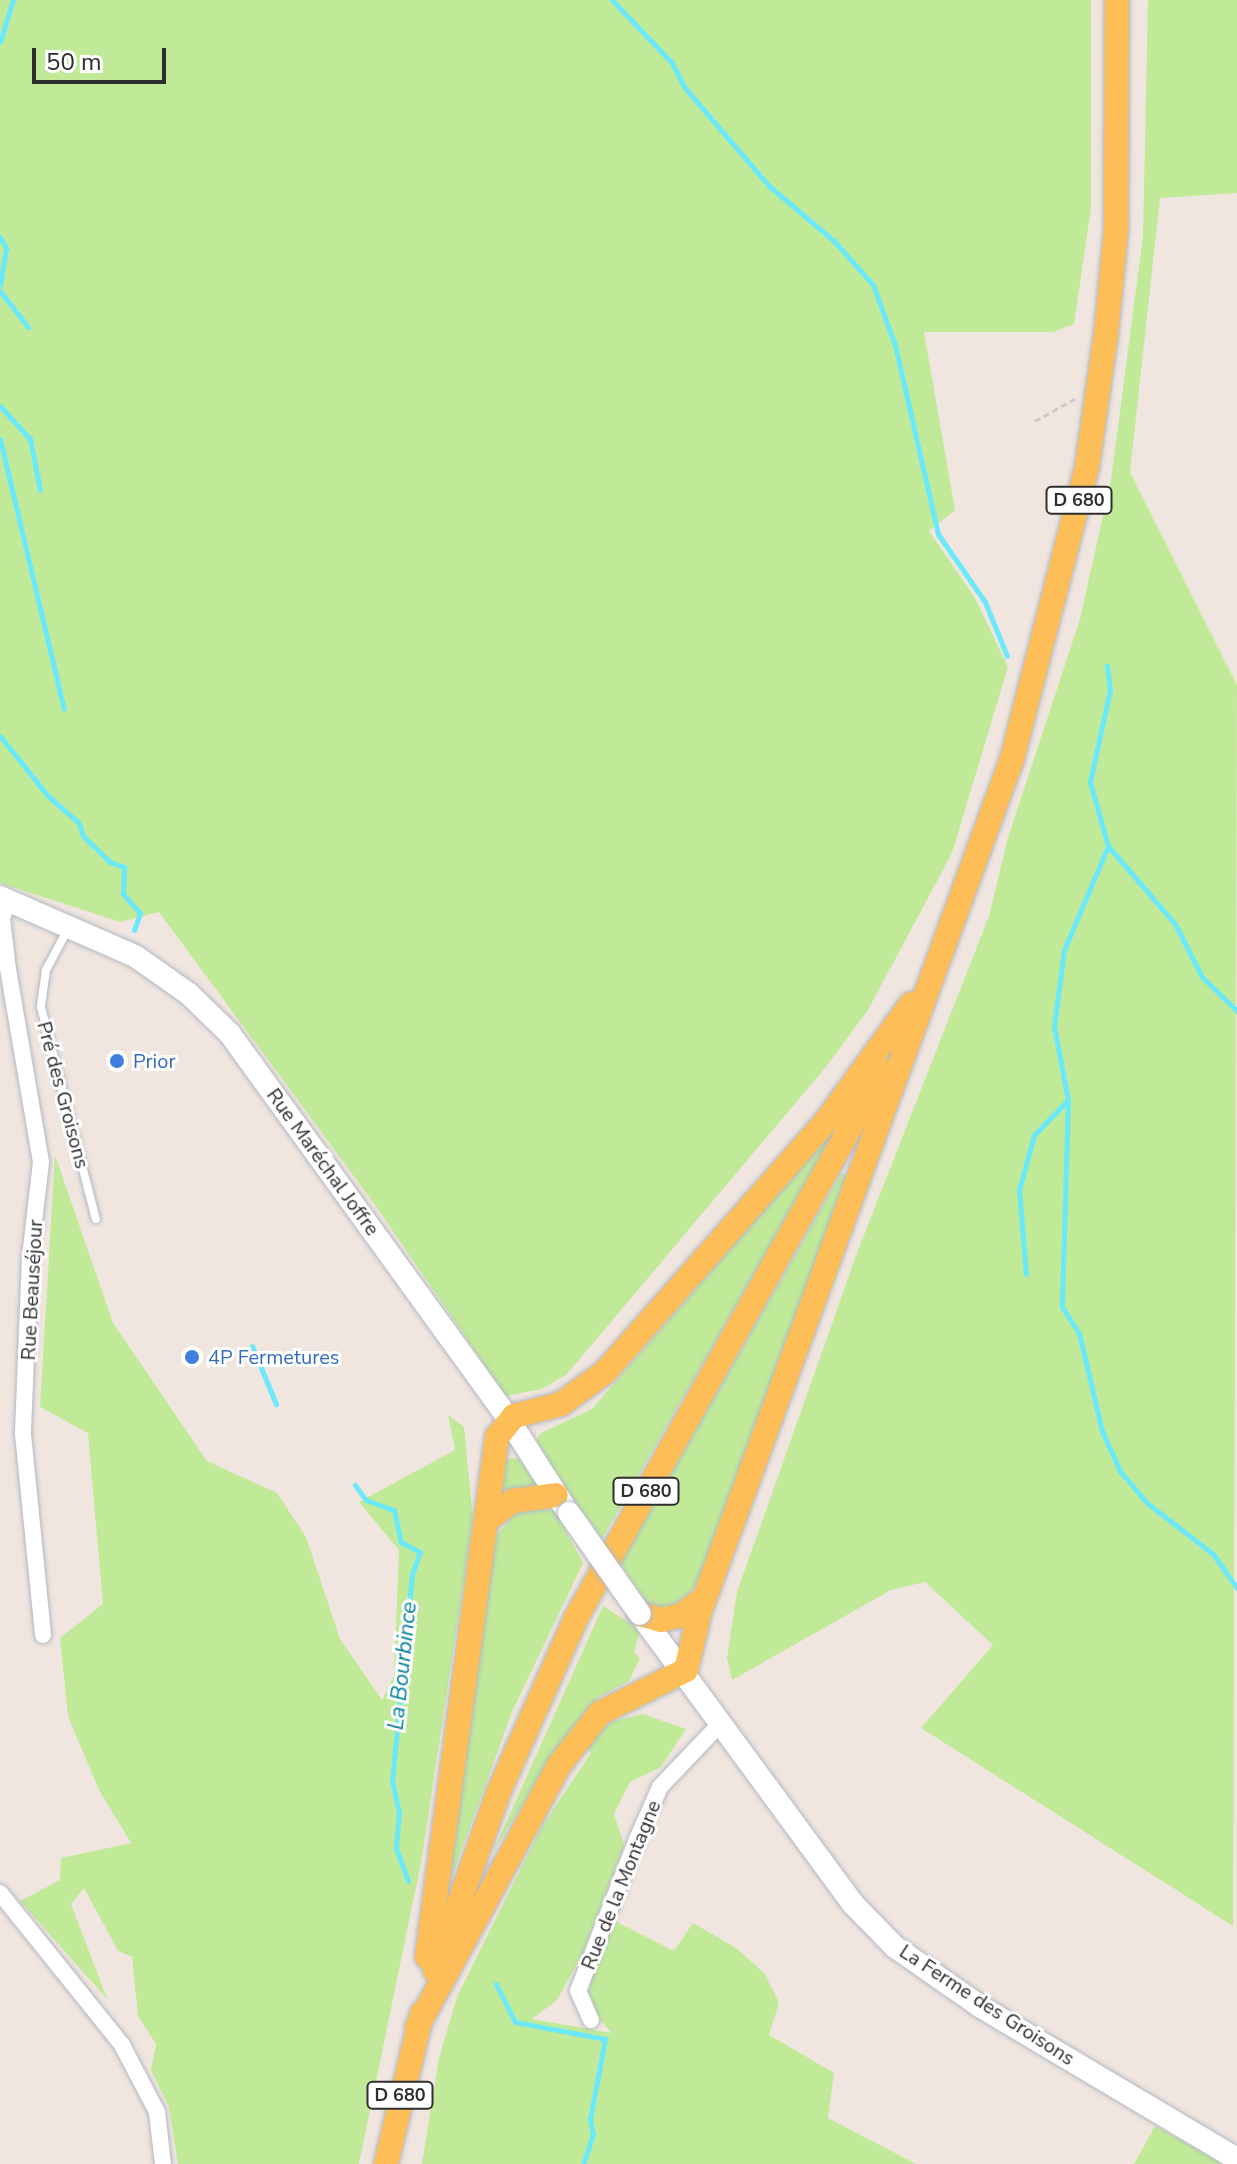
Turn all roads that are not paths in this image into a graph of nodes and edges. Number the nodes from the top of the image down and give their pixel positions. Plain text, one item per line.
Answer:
1 (1117, 0) edge
2 (4, 899) edge
3 (69, 926) junction
4 (928, 979) junction
5 (96, 1219) dead end
6 (509, 1420) junction
7 (562, 1504) junction
8 (486, 1521) junction
9 (707, 1595) junction
10 (640, 1614) junction
11 (43, 1635) dead end
12 (686, 1670) junction
13 (722, 1722) junction
14 (0, 1893) edge
15 (591, 2020) dead end
16 (417, 2027) junction
17 (1237, 2159) edge
18 (163, 2164) edge
19 (386, 2164) edge

1 - 4 main road, D 680
2 - 3 main road, Rue Maréchal Joffre
2 - 11 street, Rue Beauséjour
3 - 5 lane, Pré des Groisons
3 - 6 main road, Rue Maréchal Joffre
4 - 6 main road
4 - 9 main road
4 - 16 main road, D 680
6 - 7 main road, Rue Maréchal Joffre
6 - 8 main road
7 - 8 main road
7 - 10 main road, Rue Maréchal Joffre, bridge
8 - 16 main road
9 - 10 main road
9 - 12 main road
10 - 12 main road, La Ferme des Groisons
12 - 13 main road, La Ferme des Groisons
12 - 16 main road
13 - 15 street, Rue de la Montagne
13 - 17 main road, La Ferme des Groisons
14 - 18 street
16 - 19 main road, D 680

